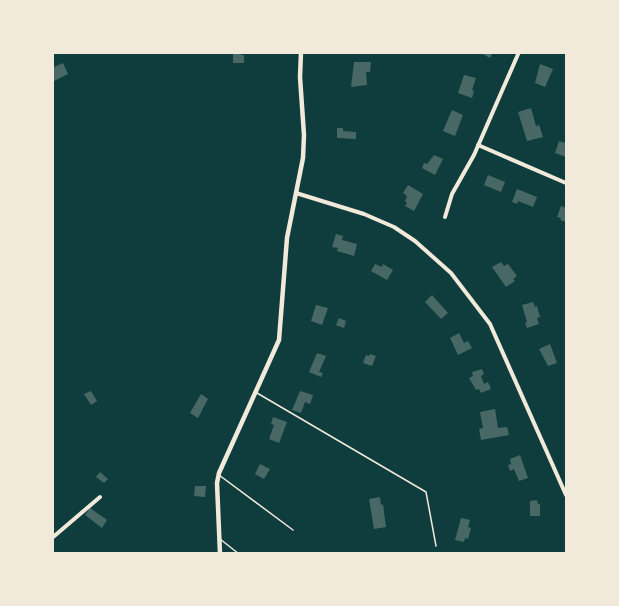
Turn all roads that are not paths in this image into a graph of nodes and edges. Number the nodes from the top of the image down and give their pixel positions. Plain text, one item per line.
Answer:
1 (301, 52) edge
2 (519, 52) edge
3 (478, 145) junction
4 (567, 183) edge
5 (296, 194) junction
6 (445, 217) dead end
7 (256, 393) junction
8 (218, 474) junction
9 (567, 495) edge
10 (100, 497) dead end
11 (293, 530) dead end
12 (52, 538) edge
13 (219, 538) junction
14 (436, 546) dead end
15 (220, 554) edge
16 (239, 554) edge

1 - 5 street
2 - 3 street
3 - 4 street
3 - 6 street
5 - 7 street
5 - 9 street
7 - 8 street
7 - 14 lane
8 - 11 lane
8 - 13 street
10 - 12 street
13 - 15 street
13 - 16 lane

